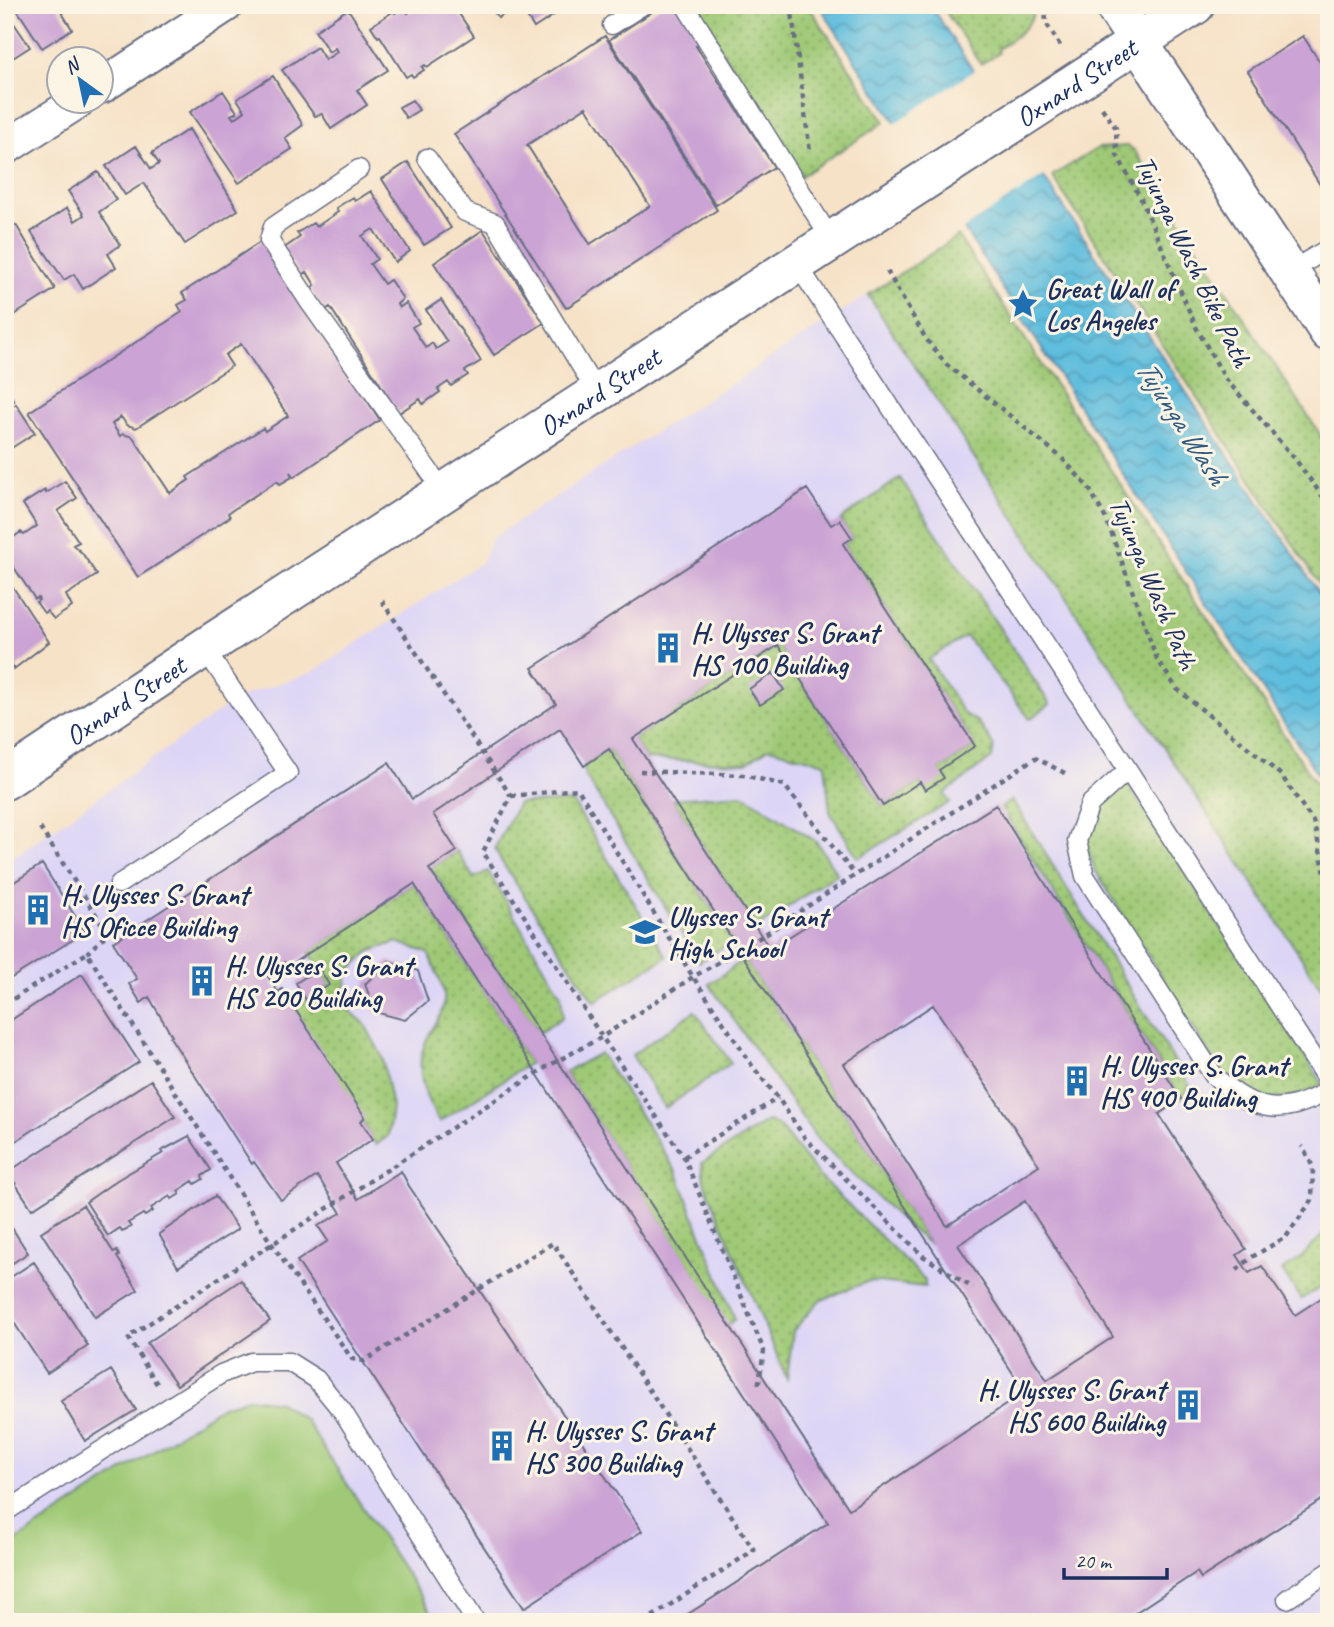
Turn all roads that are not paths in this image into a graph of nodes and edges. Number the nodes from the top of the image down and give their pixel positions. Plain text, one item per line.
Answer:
1 (226, 5) edge
2 (643, 5) edge
3 (685, 5) edge
4 (1114, 5) edge
5 (1195, 5) edge
6 (612, 25) dead end
7 (1138, 42) junction
8 (116, 77) edge
9 (55, 116) edge
10 (5, 148) edge
11 (427, 158) dead end
12 (359, 169) dead end
13 (832, 241) junction
14 (1329, 248) edge
15 (797, 264) junction
16 (1289, 272) junction
17 (1329, 332) edge
18 (597, 393) junction
19 (444, 492) junction
20 (204, 648) junction
21 (1128, 770) junction
22 (5, 780) edge
23 (119, 884) dead end
24 (1329, 1083) edge
25 (1329, 1091) edge
26 (5, 1512) edge
27 (1329, 1572) edge
28 (1287, 1599) dead end
29 (475, 1622) edge

1 - 8 street
2 - 6 lane
3 - 13 lane
4 - 7 main road
5 - 7 main road, Oxnard Street
7 - 13 main road, Oxnard Street
7 - 16 main road
9 - 10 street
11 - 18 lane
12 - 19 lane
13 - 15 main road, Oxnard Street
14 - 16 lane
15 - 18 main road, Oxnard Street
15 - 21 lane
16 - 17 main road
18 - 19 main road, Oxnard Street
19 - 20 main road, Oxnard Street
20 - 22 main road, Oxnard Street
20 - 23 lane
21 - 24 lane
21 - 25 lane
26 - 29 lane
27 - 28 lane

